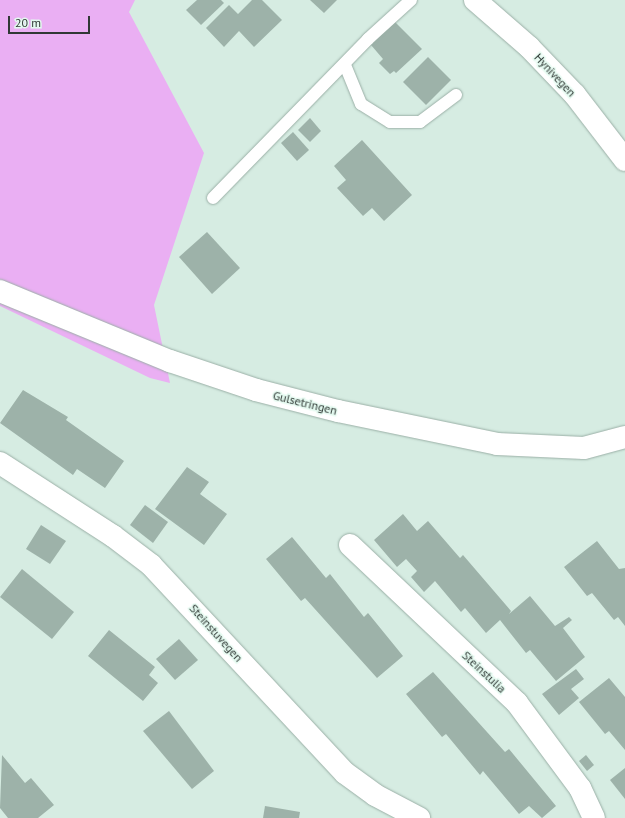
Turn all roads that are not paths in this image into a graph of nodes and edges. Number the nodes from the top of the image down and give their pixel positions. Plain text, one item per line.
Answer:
1 (411, 0) edge
2 (475, 0) edge
3 (345, 65) junction
4 (456, 95) dead end
5 (625, 160) edge
6 (213, 198) dead end
7 (0, 291) edge
8 (625, 437) edge
9 (0, 463) edge
10 (350, 545) dead end
11 (419, 818) edge
12 (594, 818) edge

1 - 3 lane
2 - 5 street, Hynivegen
3 - 4 lane
3 - 6 lane
7 - 8 street, Gulsetringen
9 - 11 street, Steinstuvegen
10 - 12 street, Steinstulia

